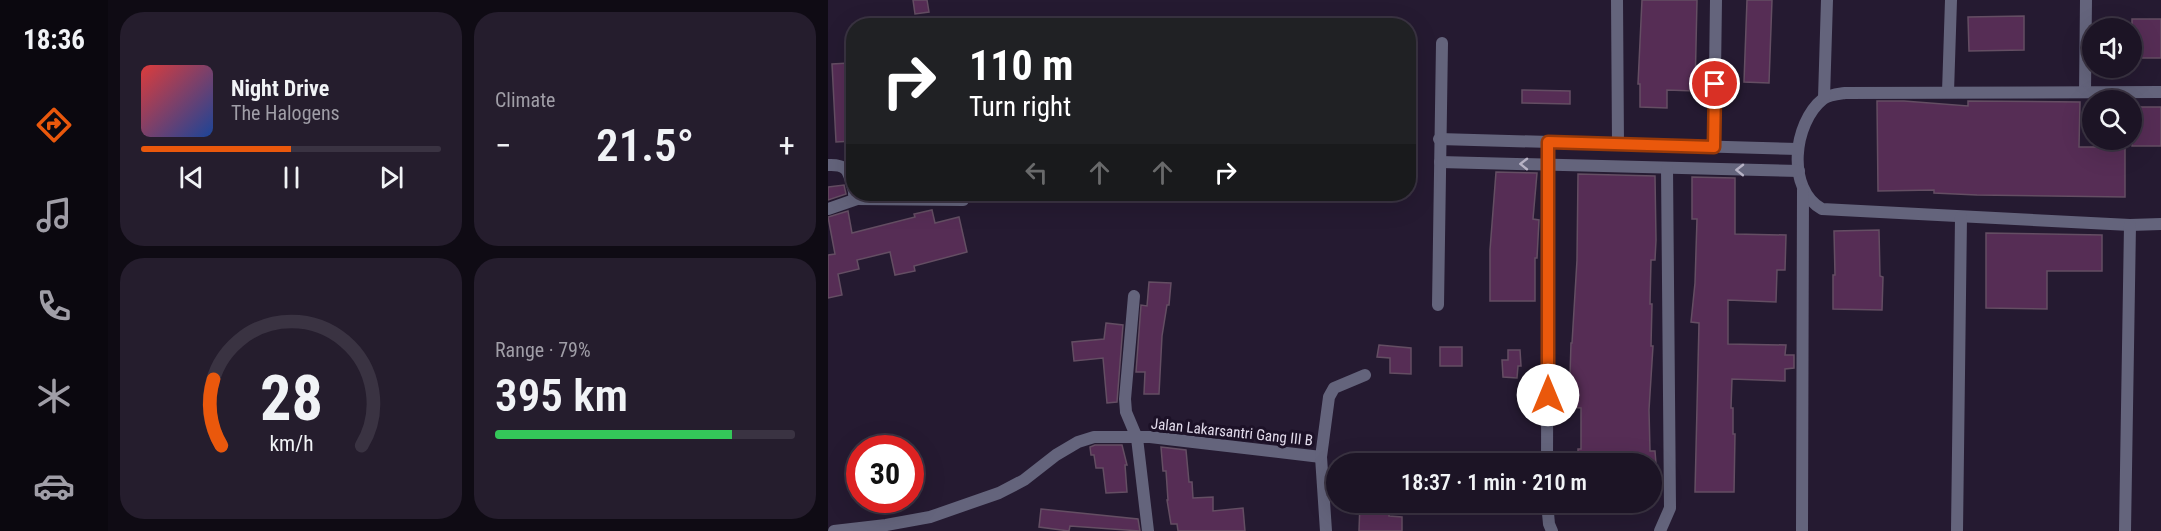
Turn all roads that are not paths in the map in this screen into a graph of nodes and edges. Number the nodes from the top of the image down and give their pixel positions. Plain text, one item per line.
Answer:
1 (1617, 0) edge
2 (1716, 0) edge
3 (1827, 0) edge
4 (1951, 0) edge
5 (2086, 0) edge
6 (1442, 43) dead end
7 (2085, 90) edge
8 (1948, 92) junction
9 (2082, 92) edge
10 (2142, 92) edge
11 (2161, 92) edge
12 (1824, 98) junction
13 (1439, 139) junction
14 (1548, 142) junction
15 (1618, 144) junction
16 (1714, 147) junction
17 (1798, 150) junction
18 (1440, 162) junction
19 (828, 165) edge
20 (1549, 165) junction
21 (846, 168) edge
22 (1667, 168) junction
23 (1799, 171) junction
24 (1803, 187) junction
25 (846, 199) edge
26 (828, 209) edge
27 (1961, 217) junction
28 (2161, 224) edge
29 (2130, 225) junction
30 (1134, 296) dead end
31 (1438, 305) dead end
32 (1365, 375) dead end
33 (1137, 438) junction
34 (1547, 453) edge
35 (1322, 457) junction
36 (1548, 513) edge
37 (834, 531) edge
38 (1148, 531) edge
39 (1326, 531) edge
40 (1552, 531) edge
41 (1660, 531) edge
42 (1802, 531) edge
43 (1957, 531) edge
44 (2126, 531) edge

1 - 15 street
2 - 16 street
3 - 12 street
4 - 8 street
5 - 7 street
6 - 13 street
8 - 9 street
8 - 12 street
10 - 11 street
12 - 17 street
13 - 14 street
13 - 18 street
14 - 15 street
14 - 20 street
15 - 16 street
16 - 17 street
17 - 23 street
20 -> 18 street
18 - 31 street
19 - 21 street
20 - 22 street
20 - 34 street
23 -> 22 street
22 - 41 street
23 - 24 street
24 - 27 street
24 - 42 street
25 - 26 street
27 - 29 street
27 - 43 street
28 - 29 street
29 - 44 street
30 - 33 street
32 - 35 street
33 - 35 street, Jalan Lakarsantri Gang III B
33 - 37 street, Jalan Lakarsantri Gang III B
33 - 38 street
35 - 39 street, Jalan Lakarsantri Gang III B
36 - 40 street

